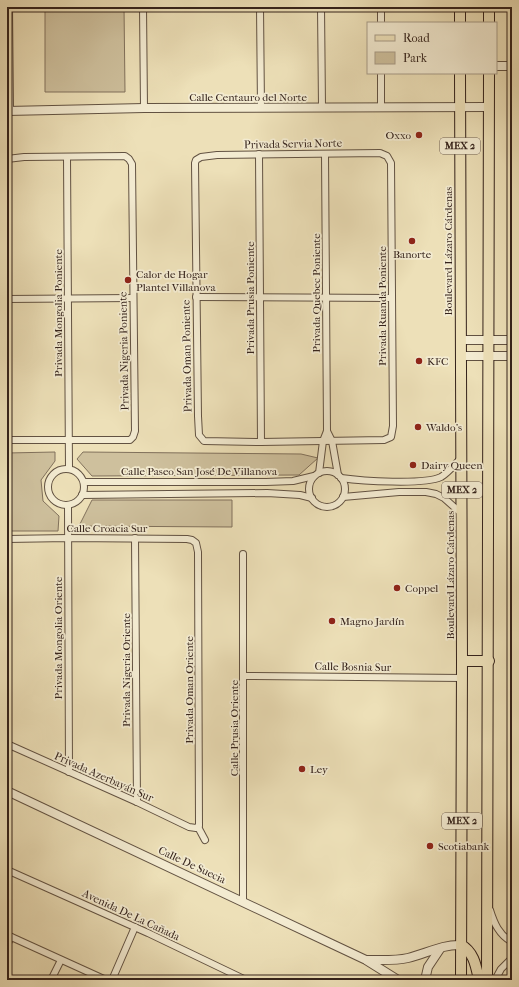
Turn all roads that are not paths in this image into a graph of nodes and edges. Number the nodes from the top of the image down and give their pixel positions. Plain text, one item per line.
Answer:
1 (9, 7) edge
2 (143, 7) edge
3 (260, 7) edge
4 (321, 7) edge
5 (381, 7) edge
6 (460, 7) edge
7 (489, 7) edge
8 (381, 22) edge
9 (460, 22) edge
10 (489, 22) edge
11 (497, 66) edge
12 (512, 66) edge
13 (381, 74) edge
14 (460, 74) edge
15 (489, 74) edge
16 (322, 107) junction
17 (381, 107) junction
18 (460, 107) junction
19 (488, 107) junction
20 (144, 108) junction
21 (261, 108) junction
22 (8, 110) edge
23 (259, 154) junction
24 (325, 154) junction
25 (67, 157) junction
26 (7, 159) edge
27 (391, 167) joint
28 (195, 168) joint
29 (196, 297) junction
30 (260, 297) junction
31 (133, 298) junction
32 (326, 298) junction
33 (392, 298) junction
34 (7, 299) edge
35 (68, 299) junction
36 (461, 340) junction
37 (488, 340) junction
38 (512, 340) edge
39 (461, 356) junction
40 (488, 356) junction
41 (512, 356) edge
42 (327, 431) junction
43 (68, 440) junction
44 (8, 441) edge
45 (323, 441) junction
46 (332, 441) junction
47 (261, 442) junction
48 (462, 457) junction
49 (69, 469) junction
50 (317, 475) junction
51 (339, 477) junction
52 (84, 482) junction
53 (207, 482) junction
54 (207, 493) junction
55 (82, 495) junction
56 (343, 497) junction
57 (312, 498) junction
58 (68, 505) junction
59 (462, 514) junction
60 (68, 538) junction
61 (135, 538) junction
62 (7, 539) edge
63 (198, 552) joint
64 (243, 554) dead end
65 (462, 661) junction
66 (489, 661) junction
67 (244, 676) junction
68 (462, 678) junction
69 (9, 745) edge
70 (69, 772) junction
71 (7, 791) edge
72 (137, 802) junction
73 (198, 827) junction
74 (205, 840) dead end
75 (7, 870) edge
76 (243, 901) junction
77 (487, 903) junction
78 (135, 927) junction
79 (9, 936) edge
80 (512, 942) edge
81 (7, 945) edge
82 (461, 945) junction
83 (440, 949) junction
84 (512, 958) edge
85 (61, 960) junction
86 (366, 960) junction
87 (52, 980) edge
88 (106, 980) edge
89 (112, 980) edge
90 (246, 980) edge
91 (398, 980) edge
92 (425, 980) edge
93 (461, 980) edge
94 (479, 980) edge
95 (487, 980) edge
96 (495, 980) edge

1 - 22 street
2 - 20 street
3 - 21 street
4 - 16 street
5 - 8 street
6 - 9 main road
7 - 10 main road
11 - 12 street
13 - 17 street
14 - 18 main road, Boulevard Lázaro Cárdenas / MEX 2
15 - 19 main road, MEX 2
16 - 17 street, Calle Centauro del Norte
16 - 21 street, Calle Centauro del Norte
17 - 18 street, Calle Centauro del Norte
18 - 19 street, Calle Centauro del Norte
18 - 36 main road, Boulevard Lázaro Cárdenas / MEX 2
19 - 37 main road, MEX 2
20 - 21 street, Calle Centauro del Norte
20 - 22 street, Calle Centauro del Norte
23 - 24 street, Privada Servia Norte
23 - 28 street, Privada Servia Norte
23 - 30 street, Privada Prusia Poniente
24 - 27 street, Privada Servia Norte
24 - 32 street, Privada Quebec Poniente
25 - 26 street
25 - 31 street, Privada Nigeria Poniente
25 - 35 street, Privada Mongolia Poniente
27 - 33 street, Privada Ruanda Poniente
28 - 29 street, Privada Oman Poniente
29 - 30 street
29 - 47 street, Privada Oman Poniente
30 - 32 street
30 - 47 street, Privada Prusia Poniente
31 - 35 street
31 - 43 street, Privada Nigeria Poniente
32 - 33 street
32 - 42 street, Privada Quebec Poniente
33 - 46 street, Privada Ruanda Poniente
34 - 35 street
35 - 43 street, Privada Mongolia Poniente
36 - 37 street
36 - 39 main road, Boulevard Lázaro Cárdenas / MEX 2
37 - 38 street
37 - 40 main road, MEX 2
39 - 40 street
39 - 48 main road, Boulevard Lázaro Cárdenas / MEX 2
40 - 41 street
40 - 66 main road, MEX 2
42 - 45 street, Privada Quebec Poniente
42 - 46 street, Privada Quebec Poniente
43 - 44 street
43 - 49 street, Privada Mongolia Poniente
45 - 46 street
45 - 47 street
45 - 50 street, Privada Quebec Poniente
46 - 51 street, Privada Quebec Poniente
48 - 51 street
48 - 59 main road, Boulevard Lázaro Cárdenas / MEX 2
49 - 52 street
49 - 58 street
50 - 51 street
50 - 53 street, Calle Paseo San José De Villanova
50 - 57 street
51 - 56 street
52 - 53 street, Calle Paseo San José De Villanova
52 - 55 street
53 - 54 street
54 - 55 street, Calle Paseo San José De Villanova
54 - 57 street, Calle Paseo San José De Villanova
55 - 58 street
56 - 57 street
56 - 59 street
58 - 60 street, Privada Mongolia Oriente
59 - 65 main road, Boulevard Lázaro Cárdenas / MEX 2
60 - 61 street, Calle Croacia Sur
60 - 62 street, Calle Croacia Sur
60 - 70 street, Privada Mongolia Oriente
61 - 63 street, Calle Croacia Sur
61 - 72 street, Privada Nigeria Oriente
63 - 73 street, Privada Oman Oriente
64 - 67 street, Calle Prusia Oriente
65 - 66 main road
65 - 68 main road, Boulevard Lázaro Cárdenas / MEX 2
66 - 77 main road, MEX 2
67 - 68 street, Calle Bosnia Sur
67 - 76 street, Calle Prusia Oriente
68 - 82 main road, Boulevard Lázaro Cárdenas / MEX 2
69 - 70 street, Privada Azerbayán Sur
70 - 72 street, Privada Azerbayán Sur
71 - 76 street, Calle De Suecia
72 - 73 street, Privada Azerbayán Sur
73 - 74 street
75 - 78 street, Avenida De La Cañada
76 - 86 street, Calle De Suecia
77 - 80 street
77 - 95 main road, MEX 2
78 - 89 street
78 - 90 street, Avenida De La Cañada
79 - 81 street
79 - 85 street
82 - 83 street, Calle De Suecia
82 - 93 main road, Boulevard Lázaro Cárdenas / MEX 2
82 - 94 main road
83 - 86 street, Calle De Suecia
83 - 92 street
84 - 96 street
85 - 87 street
85 - 88 street
86 - 91 street, Calle De Suecia

